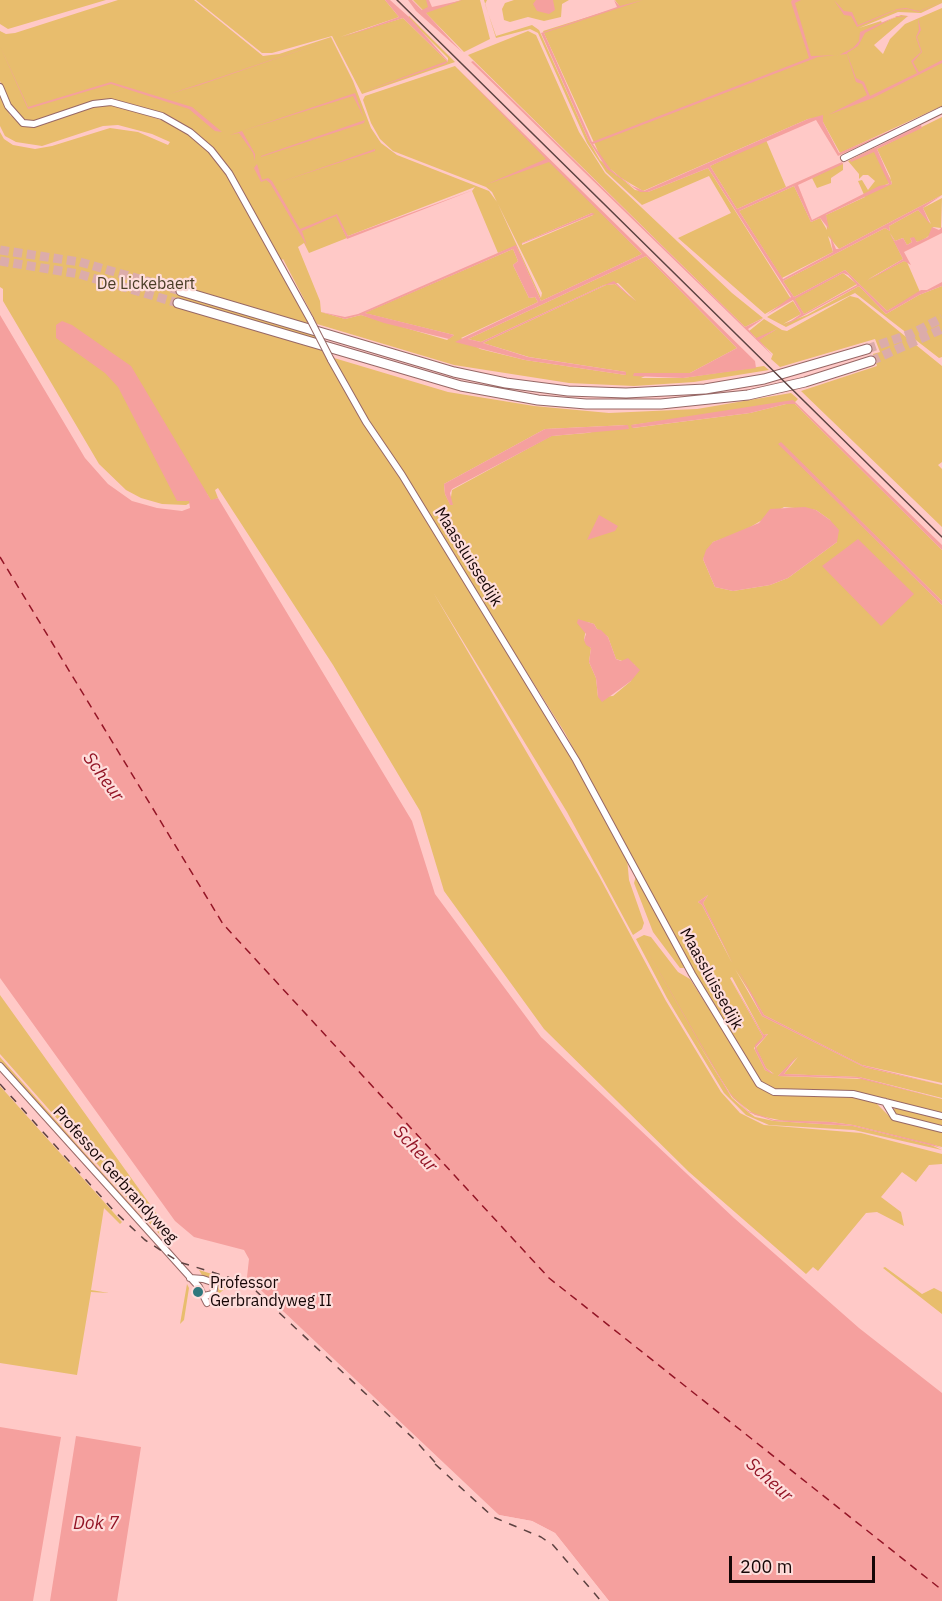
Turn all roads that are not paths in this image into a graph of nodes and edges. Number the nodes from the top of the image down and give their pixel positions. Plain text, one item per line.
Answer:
1 (0, 87) edge
2 (942, 110) edge
3 (844, 158) dead end
4 (181, 291) tunnel mouth
5 (178, 303) tunnel mouth
6 (867, 349) tunnel mouth
7 (871, 361) tunnel mouth
8 (0, 1066) edge
9 (885, 1102) junction
10 (942, 1116) edge
11 (942, 1130) edge
12 (189, 1278) junction

1 - 9 street, Maassluissedijk, bridge
2 - 3 street
4 - 6 highway
5 - 7 highway
8 - 12 street, Professor Gerbrandyweg
9 - 10 street, Maassluissedijk
9 - 11 street, Maassluissedijk
12 - 12 street, Professor Gerbrandyweg

